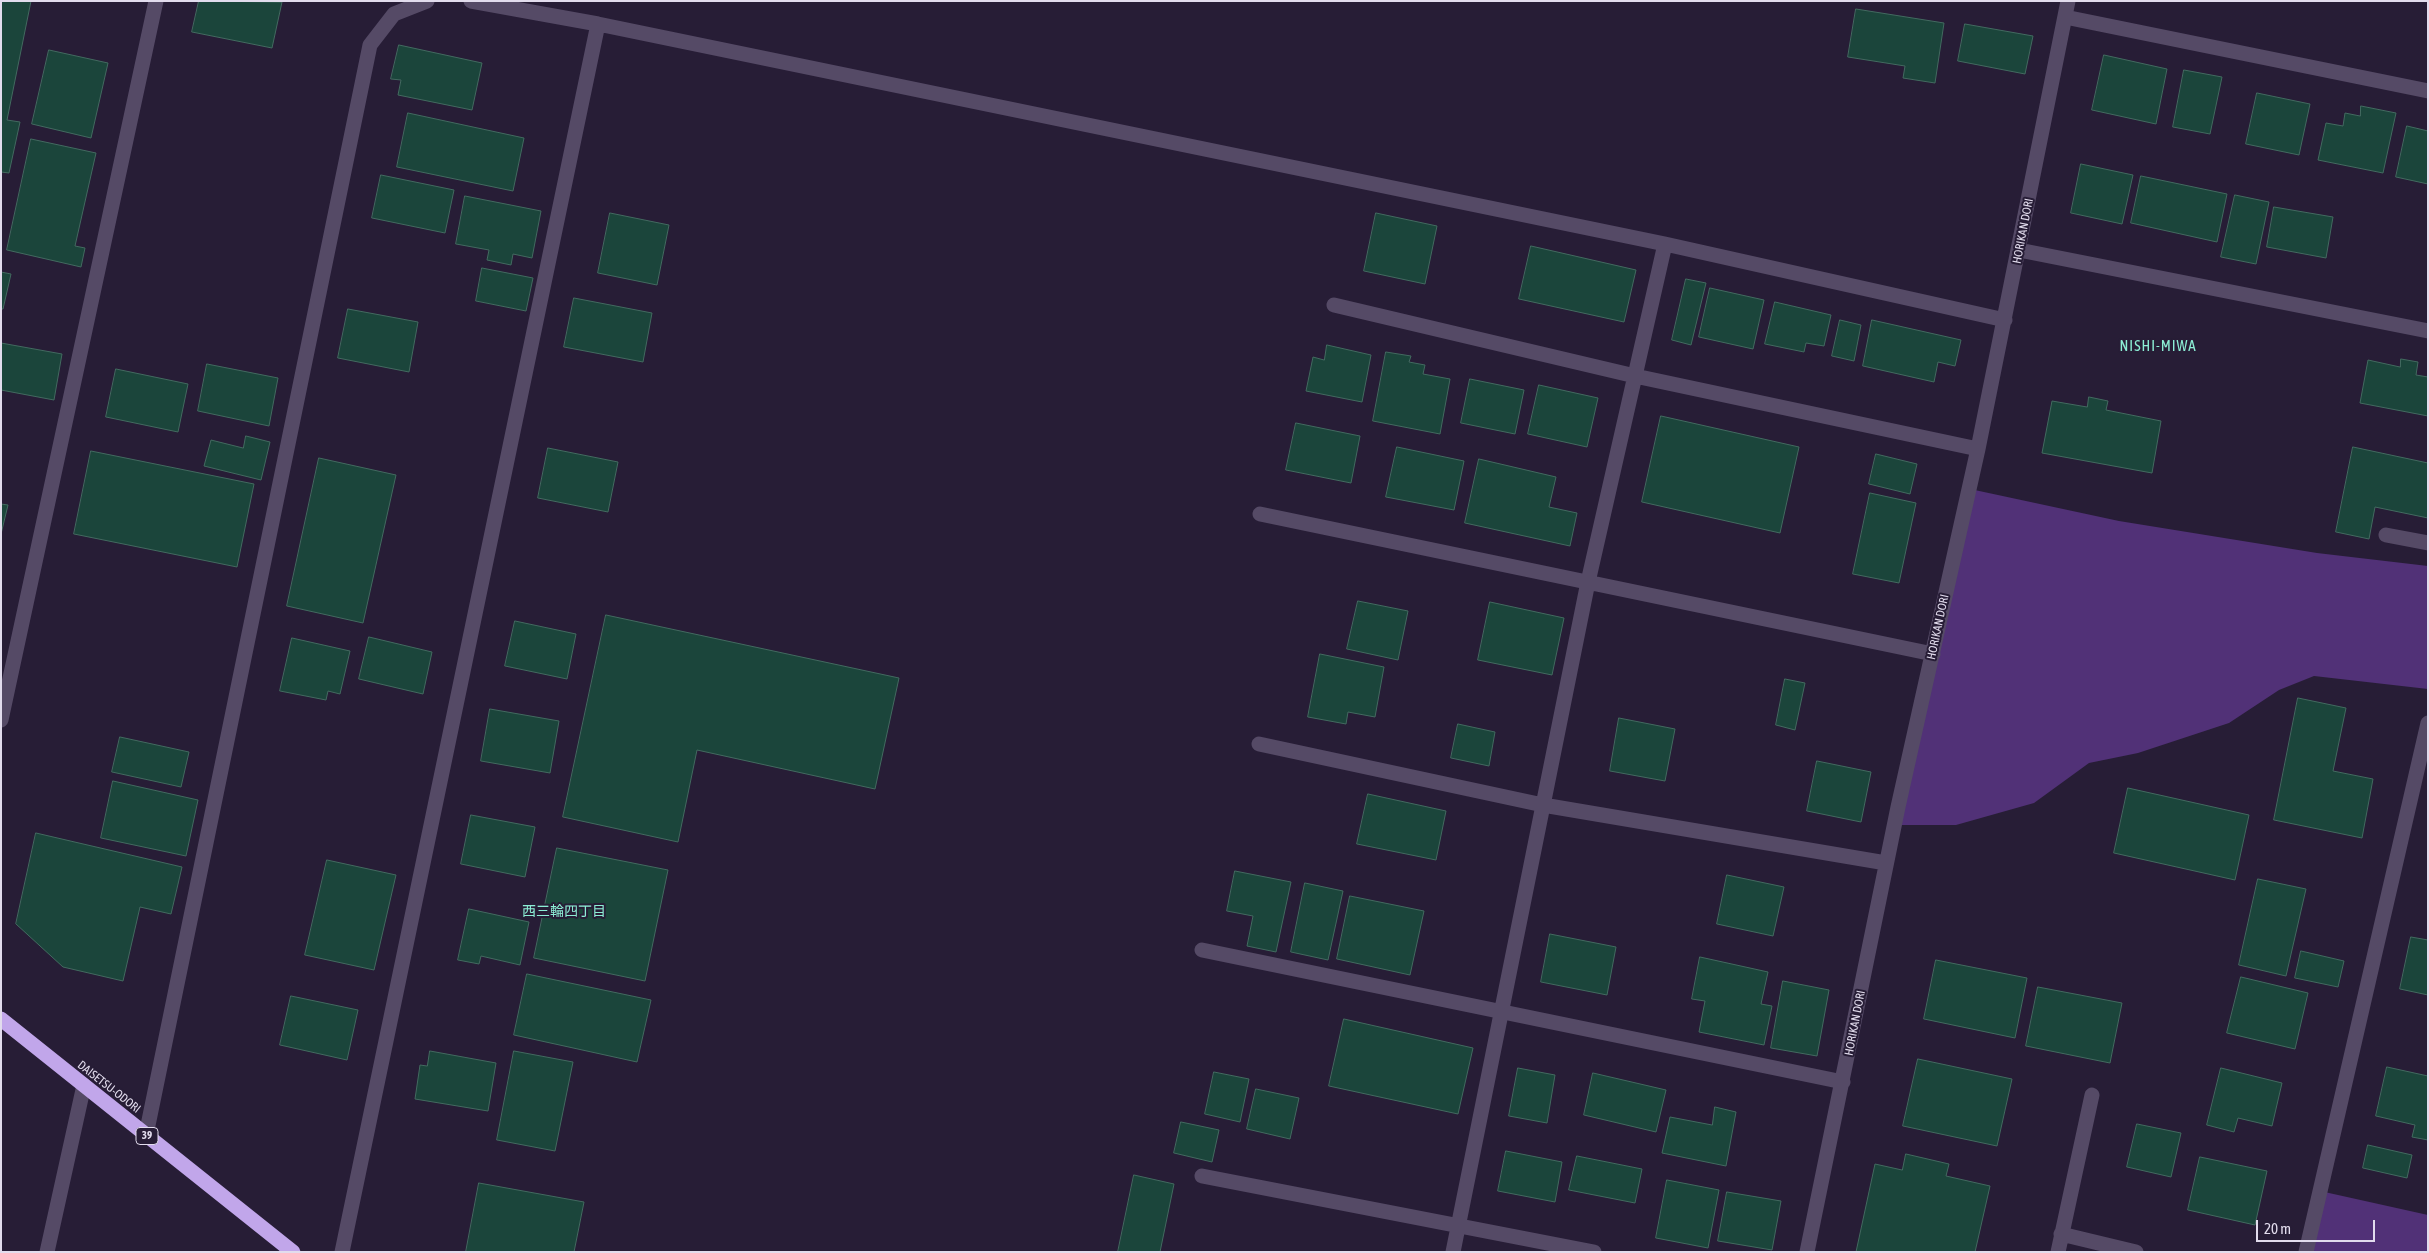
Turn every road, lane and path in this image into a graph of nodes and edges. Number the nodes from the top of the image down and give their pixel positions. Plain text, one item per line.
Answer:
1 (156, 1) edge
2 (427, 1) edge
3 (471, 1) edge
4 (2068, 1) edge
5 (2065, 16) junction
6 (598, 24) junction
7 (2428, 91) edge
8 (1665, 244) junction
9 (2019, 250) junction
10 (1334, 305) dead end
11 (2005, 320) junction
12 (2428, 331) edge
13 (1635, 376) junction
14 (1978, 449) junction
15 (1260, 514) dead end
16 (2386, 535) dead end
17 (2428, 543) edge
18 (1588, 582) junction
19 (1933, 654) junction
20 (1, 720) edge
21 (2428, 723) edge
22 (1259, 744) dead end
23 (1543, 805) junction
24 (1886, 863) junction
25 (1202, 950) dead end
26 (1501, 1013) junction
27 (1, 1020) edge
28 (1843, 1082) junction
29 (84, 1085) junction
30 (2092, 1095) dead end
31 (146, 1135) junction
32 (1202, 1176) dead end
33 (1458, 1225) junction
34 (2061, 1234) junction
35 (47, 1252) edge
36 (293, 1252) edge
37 (342, 1252) edge
38 (1453, 1252) edge
39 (1594, 1252) edge
40 (1807, 1252) edge
41 (2058, 1252) edge
42 (2136, 1252) edge
43 (2306, 1252) edge

1 - 20 street
2 - 31 street
3 - 6 street
4 - 5 street, HORIKAN DORI
5 - 7 street
5 - 9 street, HORIKAN DORI
6 - 8 street
6 - 37 street
8 - 11 street
8 - 13 street
9 - 11 street, HORIKAN DORI
9 - 12 street
10 - 13 street
11 - 14 street, HORIKAN DORI
13 - 14 street
13 - 18 street
14 - 19 street, HORIKAN DORI
15 - 18 street
16 - 17 street
18 - 19 street
18 - 23 street
19 - 24 street, HORIKAN DORI
21 - 43 street
22 - 23 street
23 - 24 street
23 - 26 street
24 - 28 street, HORIKAN DORI
25 - 26 street
26 - 28 street
26 - 33 street
27 - 29 highway, DAISETSU-ODORI / 39
28 - 40 street, HORIKAN DORI
29 - 31 highway, DAISETSU-ODORI / 39
29 - 35 street
30 - 34 street
31 - 36 highway, DAISETSU-ODORI / 39
32 - 33 street
33 - 38 street
33 - 39 street
34 - 41 street
34 - 42 street

